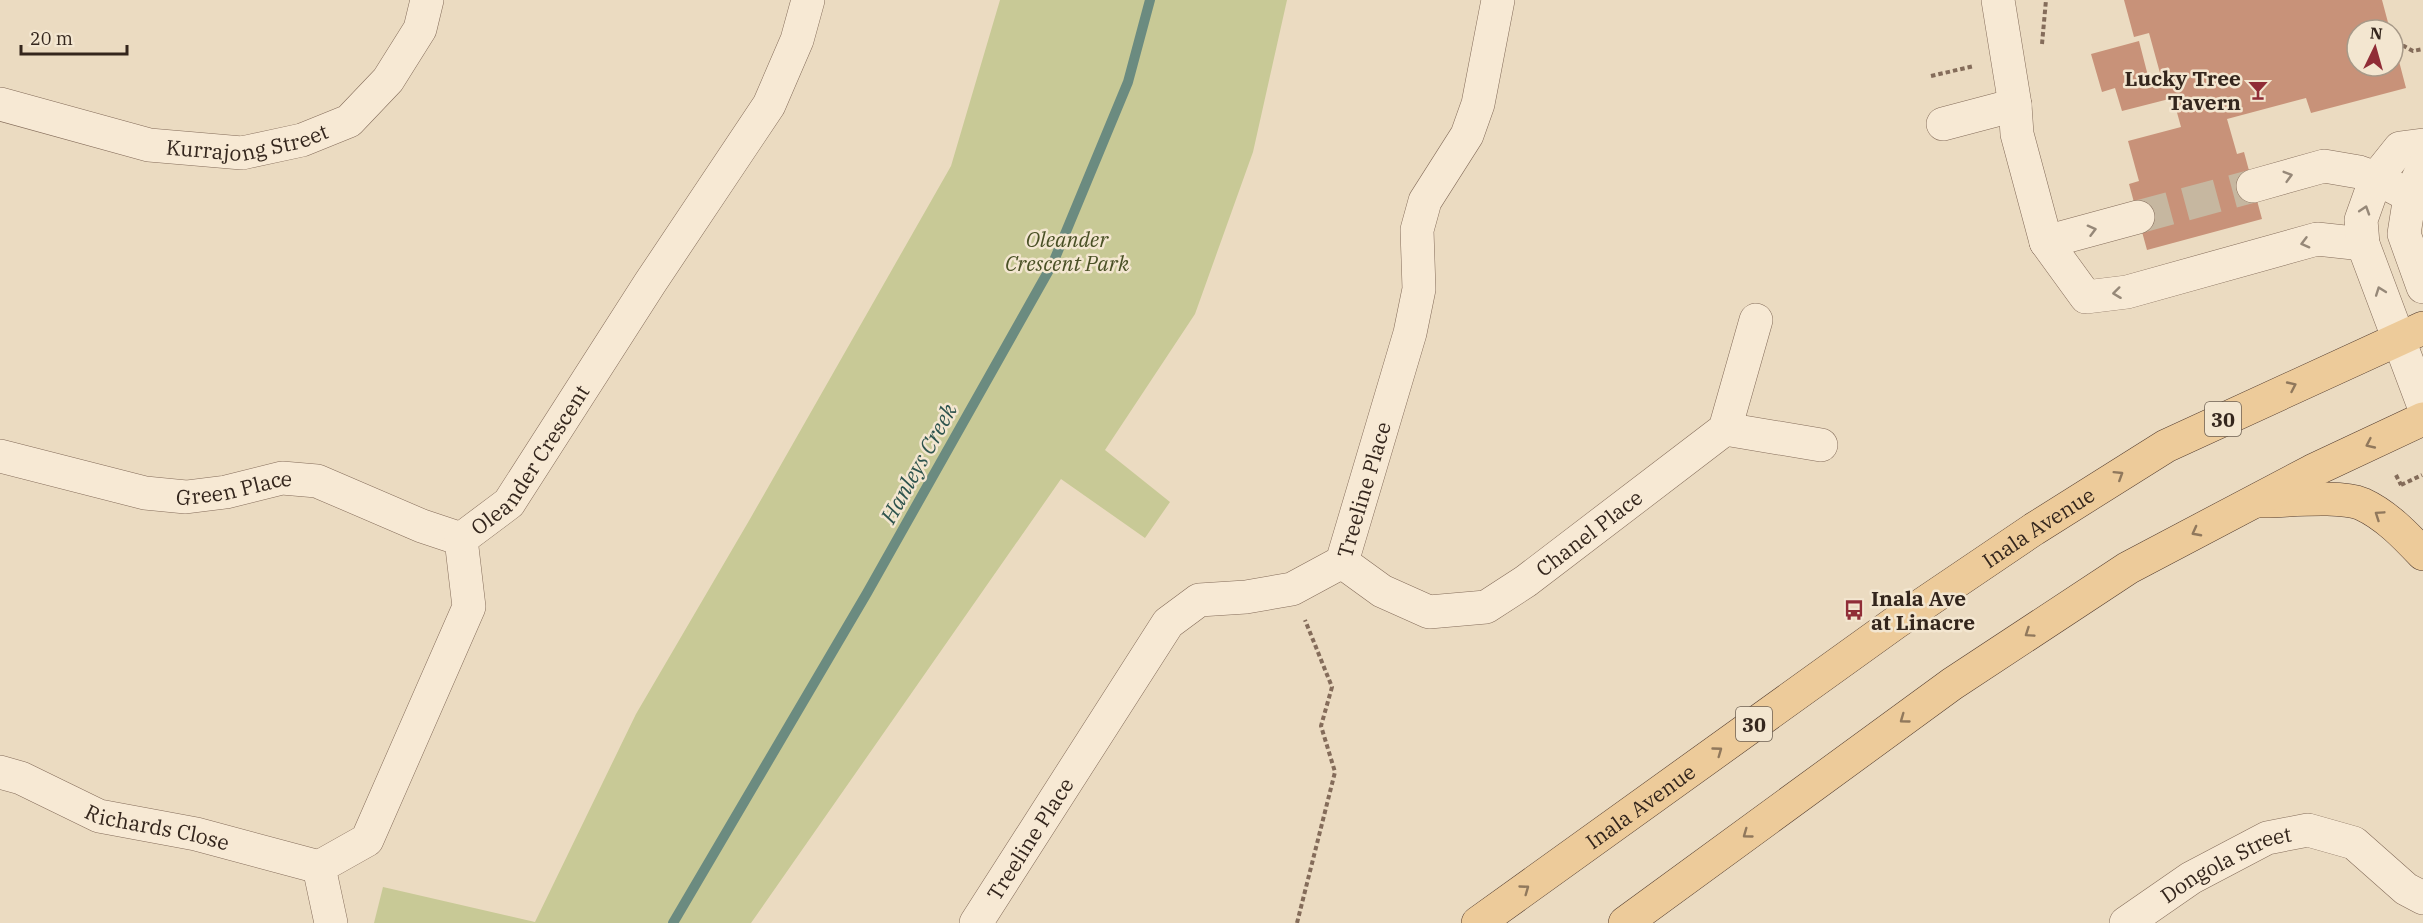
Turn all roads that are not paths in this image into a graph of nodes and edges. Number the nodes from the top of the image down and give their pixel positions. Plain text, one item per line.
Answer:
1 (426, 0) edge
2 (808, 0) edge
3 (1498, 0) edge
4 (1998, 0) edge
5 (0, 104) edge
6 (2015, 105) junction
7 (1943, 124) dead end
8 (2420, 162) edge
9 (2376, 177) junction
10 (2253, 186) tunnel mouth
11 (2138, 217) tunnel mouth
12 (2046, 242) junction
13 (2363, 244) junction
14 (2423, 287) edge
15 (1756, 320) dead end
16 (2410, 333) edge
17 (2423, 404) edge
18 (2423, 419) edge
19 (1725, 429) junction
20 (1821, 445) dead end
21 (0, 456) edge
22 (2253, 501) junction
23 (461, 539) junction
24 (2423, 554) edge
25 (1342, 562) junction
26 (0, 772) edge
27 (319, 867) junction
28 (2423, 897) edge
29 (331, 923) edge
30 (976, 923) edge
31 (1478, 923) edge
32 (1625, 923) edge
33 (2126, 923) edge

1 - 5 street, Kurrajong Street
2 - 23 street, Oleander Crescent
3 - 25 street, Treeline Place
4 - 6 street
6 - 7 street
6 - 12 street
8 - 9 street
8 - 9 street
8 - 14 street
10 -> 9 street
13 -> 9 street
12 -> 11 street
13 -> 12 street
16 -> 13 street
15 - 19 street
16 - 17 street
31 -> 16 main road, Inala Avenue / 30
18 -> 22 main road
19 - 20 street
19 - 25 street, Chanel Place
21 - 23 street, Green Place
24 -> 22 main road
22 -> 32 main road
23 - 27 street, Oleander Crescent
25 - 30 street, Treeline Place
26 - 27 street, Richards Close
27 - 29 street
28 - 33 street, Dongola Street

